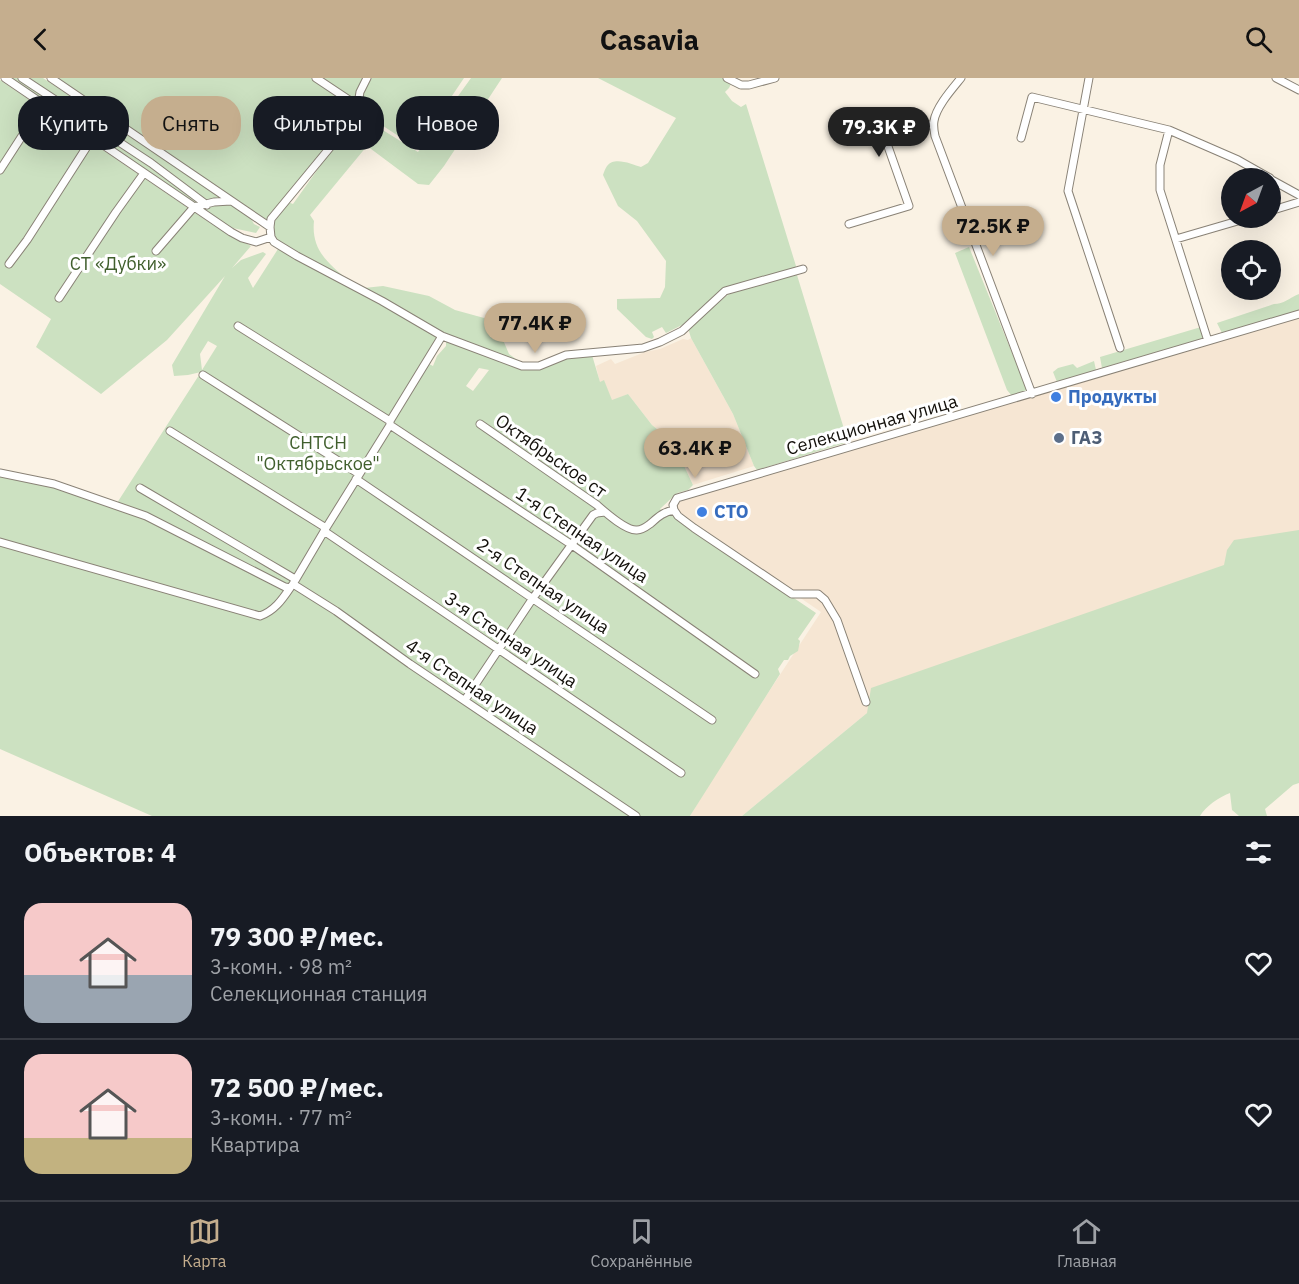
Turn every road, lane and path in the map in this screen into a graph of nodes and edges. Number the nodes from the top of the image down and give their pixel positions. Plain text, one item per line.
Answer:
1 (5, 78) edge
2 (22, 78) edge
3 (51, 78) edge
4 (316, 78) edge
5 (367, 78) edge
6 (728, 78) edge
7 (775, 78) edge
8 (960, 78) edge
9 (1089, 78) edge
10 (1275, 78) edge
11 (1299, 90) edge
12 (32, 96) edge
13 (49, 96) edge
14 (343, 96) edge
15 (359, 96) edge
16 (1084, 110) junction
17 (933, 125) junction
18 (1169, 130) junction
19 (1021, 138) dead end
20 (18, 141) edge
21 (129, 149) edge
22 (85, 150) edge
23 (111, 150) edge
24 (327, 150) edge
25 (1251, 168) edge
26 (0, 170) edge
27 (144, 173) junction
28 (1281, 185) edge
29 (1299, 195) edge
30 (231, 201) junction
31 (1299, 202) edge
32 (207, 205) junction
33 (194, 207) junction
34 (1281, 208) edge
35 (849, 224) dead end
36 (1221, 226) edge
37 (270, 227) junction
38 (271, 237) junction
39 (1176, 239) junction
40 (156, 251) dead end
41 (9, 264) dead end
42 (803, 269) dead end
43 (59, 298) dead end
44 (1299, 314) edge
45 (238, 326) dead end
46 (442, 336) junction
47 (1208, 341) junction
48 (1120, 348) dead end
49 (203, 375) dead end
50 (1032, 394) junction
51 (390, 423) junction
52 (480, 424) dead end
53 (170, 431) dead end
54 (0, 473) edge
55 (358, 476) junction
56 (140, 488) dead end
57 (674, 510) junction
58 (605, 512) junction
59 (325, 529) junction
60 (0, 542) edge
61 (572, 545) junction
62 (293, 583) junction
63 (533, 598) junction
64 (498, 650) junction
65 (754, 674) dead end
66 (465, 700) junction
67 (866, 702) dead end
68 (712, 720) dead end
69 (681, 773) dead end
70 (636, 816) edge

1 - 12 street
2 - 13 street
3 - 30 street
4 - 14 street
5 - 15 street
6 - 7 street
8 - 17 street
9 - 16 street
10 - 11 street
16 - 18 street
16 - 19 street
16 - 48 street
17 - 35 street
17 - 50 street
18 - 25 street
18 - 39 street
20 - 26 street
21 - 32 street
22 - 41 street
23 - 27 street
24 - 37 street
27 - 33 street
27 - 43 street
28 - 29 street
30 - 32 street
30 - 37 street
31 - 34 street
32 - 33 street
33 - 38 street
33 - 40 street
36 - 39 street
37 - 38 street
38 - 46 street
39 - 47 street
42 - 46 street
44 - 47 street, Селекционная улица
45 - 51 street, 1-я Степная улица
46 - 51 street
47 - 50 street, Селекционная улица
49 - 55 street, 2-я Степная улица
50 - 57 street, Селекционная улица
51 - 55 street
51 - 61 street, 1-я Степная улица
52 - 58 street, Октябрьское ст
53 - 59 street, 3-я Степная улица
54 - 62 street
55 - 59 street
55 - 63 street, 2-я Степная улица
56 - 62 street, 4-я Степная улица
57 - 58 street, Октябрьское ст
57 - 67 street
58 - 61 street, Октябрьское ст
59 - 62 street
59 - 64 street, 3-я Степная улица
60 - 62 street
61 - 63 street, Октябрьское ст
61 - 65 street, 1-я Степная улица
62 - 66 street, 4-я Степная улица
63 - 64 street, Октябрьское ст
63 - 68 street, 2-я Степная улица
64 - 66 street, Октябрьское ст
64 - 69 street, 3-я Степная улица
66 - 70 street, 4-я Степная улица

